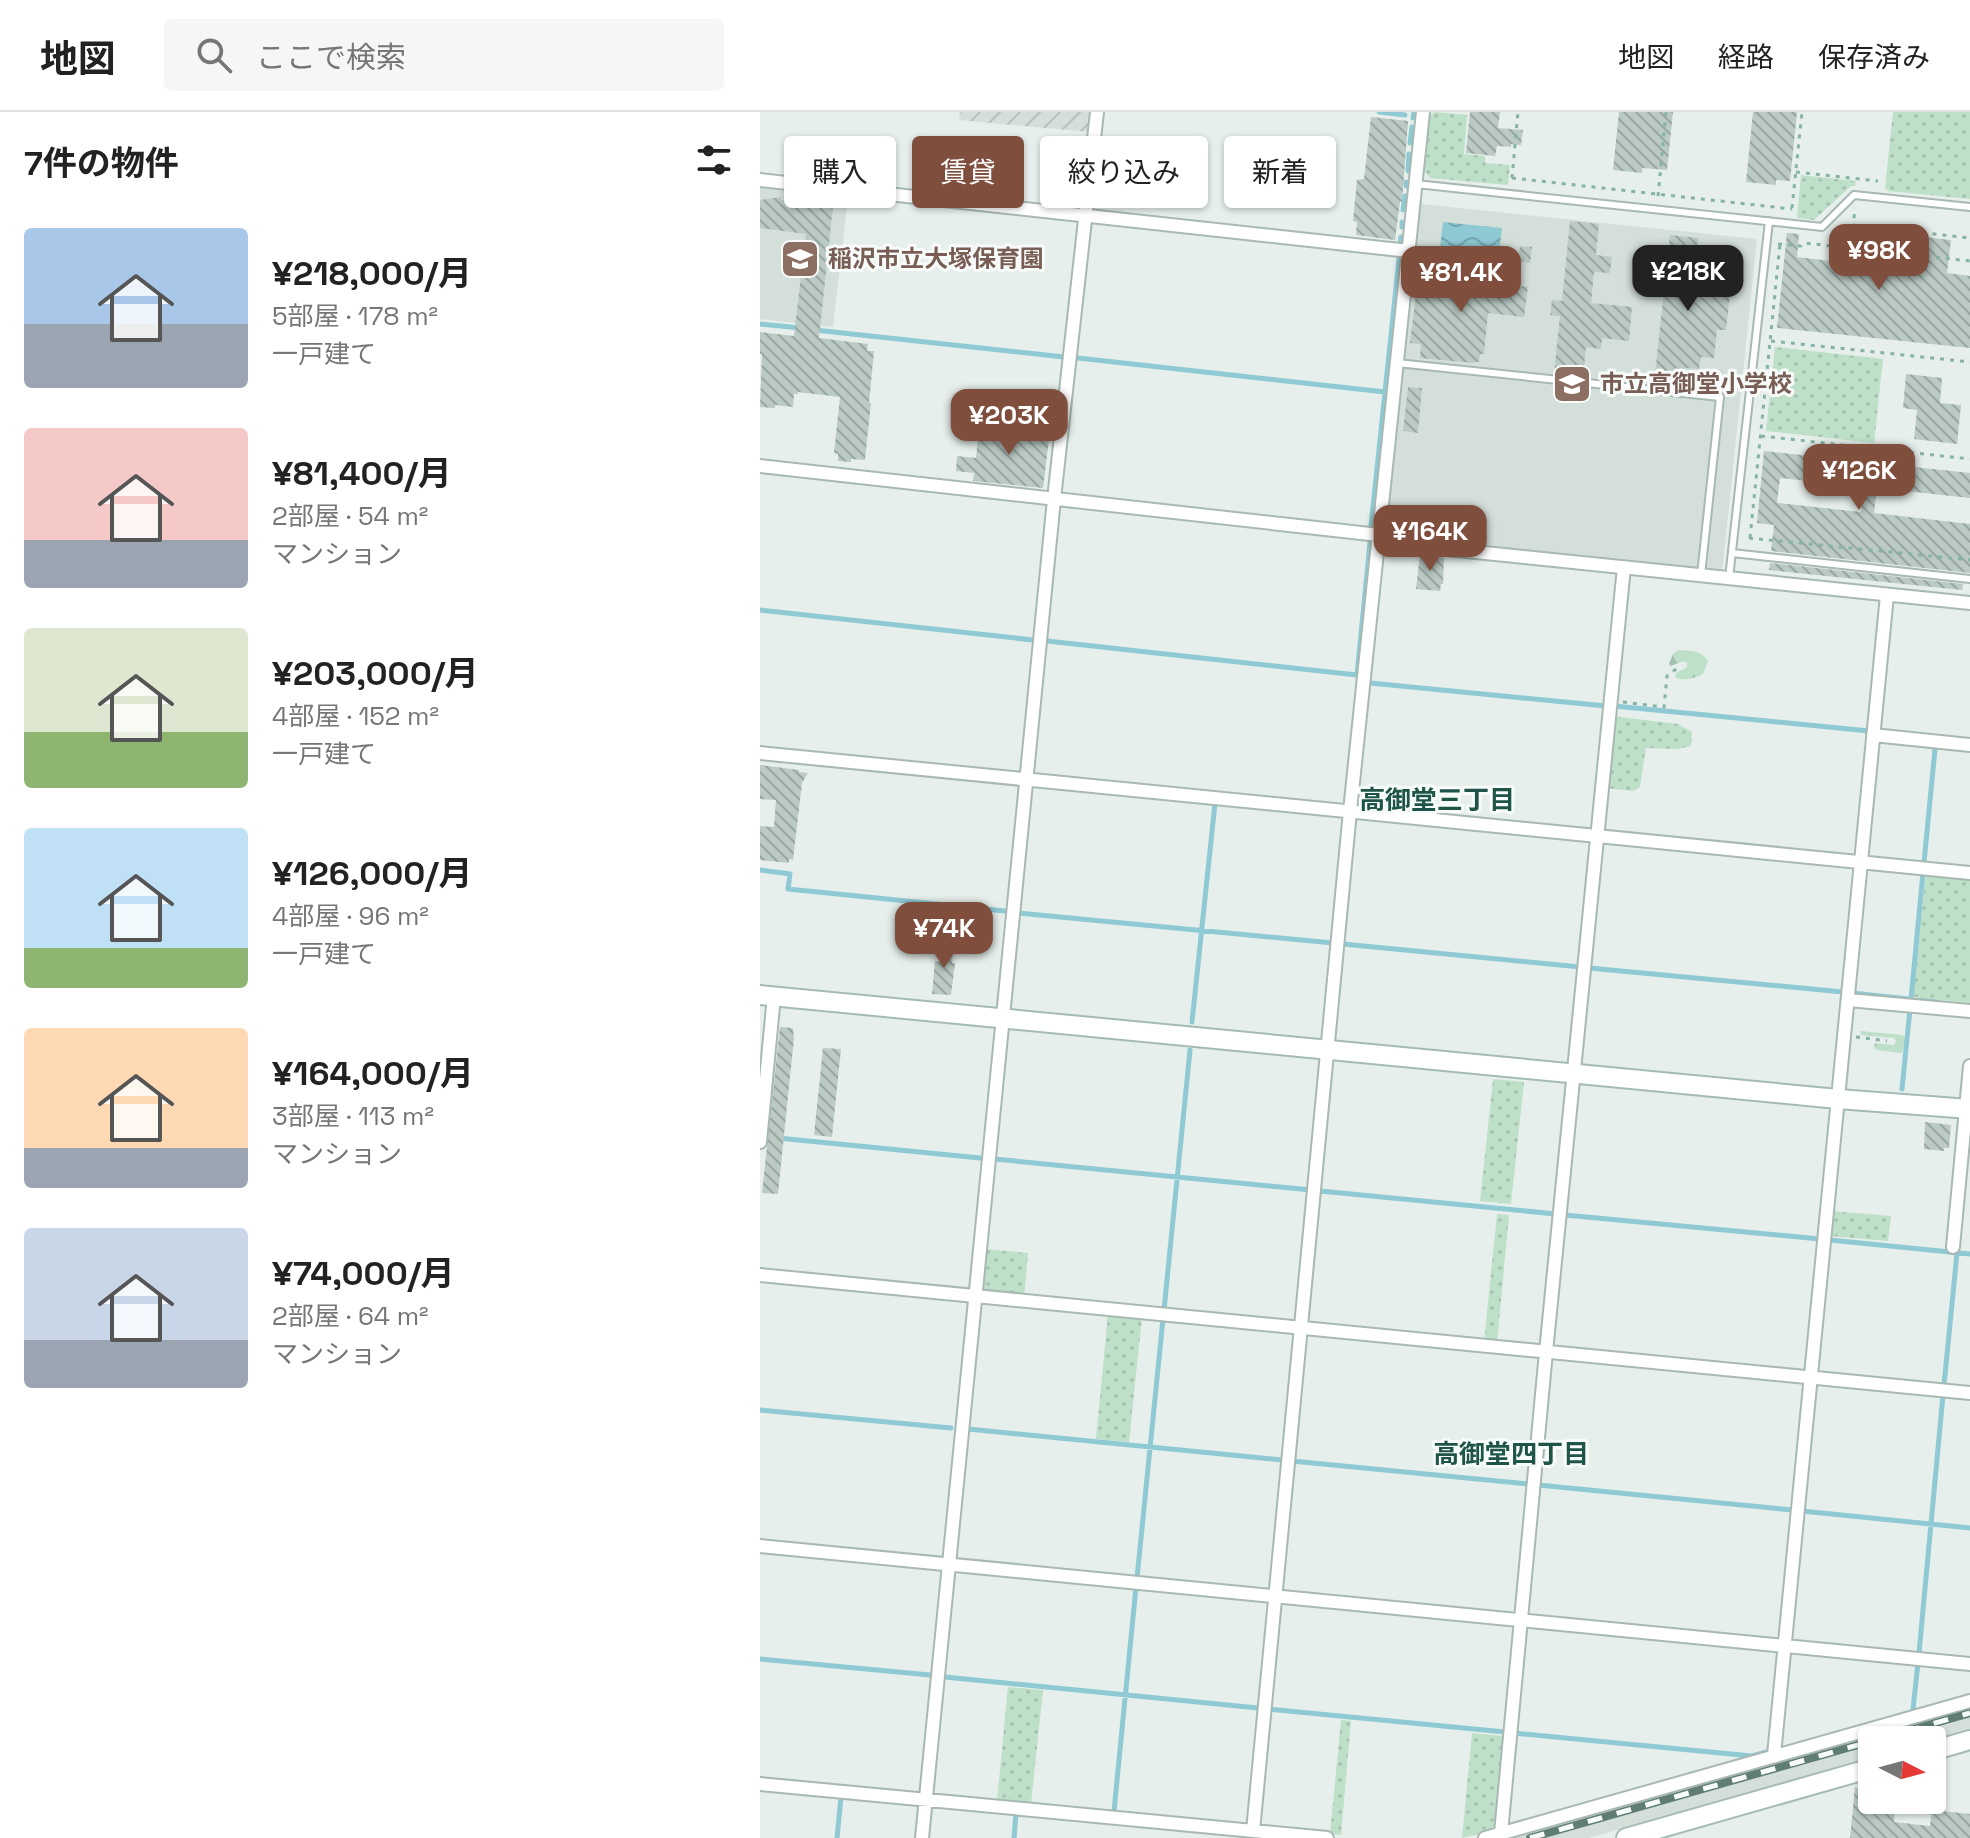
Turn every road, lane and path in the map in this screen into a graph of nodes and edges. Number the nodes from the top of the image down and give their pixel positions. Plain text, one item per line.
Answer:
1 (1087, 112) edge
2 (1097, 112) edge
3 (1423, 112) edge
4 (1518, 112) edge
5 (1666, 112) edge
6 (1802, 112) edge
7 (1796, 172) junction
8 (1858, 179) junction
9 (760, 180) edge
10 (1878, 181) dead end
11 (1416, 184) junction
12 (1658, 194) junction
13 (1856, 196) junction
14 (1970, 207) edge
15 (1086, 216) junction
16 (1769, 221) junction
17 (1853, 225) junction
18 (1970, 238) edge
19 (1767, 242) junction
20 (1780, 244) junction
21 (1851, 248) junction
22 (1409, 251) junction
23 (1970, 261) edge
24 (1770, 340) junction
25 (1970, 362) edge
26 (1397, 363) junction
27 (1760, 436) junction
28 (1970, 459) edge
29 (760, 466) edge
30 (1054, 499) junction
31 (1734, 536) junction
32 (1750, 538) junction
33 (1379, 539) junction
34 (1732, 553) junction
35 (1970, 560) edge
36 (1624, 567) junction
37 (1701, 575) junction
38 (1729, 578) junction
39 (1970, 579) edge
40 (1887, 595) junction
41 (1970, 603) edge
42 (1680, 666) dead end
43 (1611, 701) junction
44 (1873, 735) junction
45 (1970, 745) edge
46 (760, 753) edge
47 (1026, 780) junction
48 (1350, 811) junction
49 (1598, 836) junction
50 (1861, 862) junction
51 (1970, 873) edge
52 (767, 995) edge
53 (1848, 1000) junction
54 (1970, 1011) edge
55 (1002, 1017) junction
56 (1844, 1035) junction
57 (1887, 1041) dead end
58 (1328, 1049) junction
59 (1970, 1066) edge
60 (1575, 1073) junction
61 (1838, 1099) junction
62 (1968, 1109) edge
63 (760, 1142) edge
64 (1953, 1247) dead end
65 (760, 1275) edge
66 (975, 1296) junction
67 (1301, 1328) junction
68 (1546, 1352) junction
69 (1811, 1378) junction
70 (1970, 1393) edge
71 (760, 1546) edge
72 (948, 1565) junction
73 (1275, 1597) junction
74 (1521, 1621) junction
75 (1784, 1646) junction
76 (1970, 1664) edge
77 (1970, 1701) edge
78 (1970, 1740) edge
79 (1946, 1747) edge
80 (1774, 1755) junction
81 (1858, 1772) edge
82 (760, 1784) edge
83 (925, 1799) junction
84 (1253, 1831) junction
85 (1501, 1833) junction
86 (922, 1838) edge
87 (1327, 1838) edge
88 (1485, 1838) edge
89 (1626, 1838) edge

1 - 2 lane
2 - 15 street
3 - 11 street
4 - 12 path
5 - 12 path
6 - 7 path
7 - 8 path
7 - 12 path
8 - 10 path
8 - 13 path
9 - 15 street
11 - 16 lane
11 - 22 street
13 - 14 lane
13 - 16 lane
13 - 17 path
15 - 22 street
15 - 30 street
16 - 19 lane
17 - 18 path
17 - 21 path
19 - 20 path
19 - 31 lane
20 - 21 path
20 - 24 path
21 - 23 path
22 - 26 street
24 - 25 path
24 - 27 path
26 - 33 street
26 - 37 lane
27 - 28 path
27 - 32 path
29 - 30 street
30 - 33 street
30 - 47 street
31 - 32 path
31 - 34 lane
32 - 35 path
33 - 36 street
33 - 48 street
34 - 38 lane
34 - 39 lane
36 - 37 street
36 - 43 street
37 - 38 street
38 - 40 street
40 - 41 street
40 - 44 street
42 - 43 path
43 - 49 street
44 - 45 street
44 - 50 street
46 - 47 street
47 - 48 street
47 - 55 street
48 - 49 street
48 - 58 street
49 - 50 street
49 - 60 street
50 - 51 street
50 - 53 street
52 - 55 street
52 - 63 street
53 - 54 street
53 - 56 street
55 - 58 street
55 - 66 street
56 - 57 path
56 - 61 street
58 - 60 street
58 - 67 street
59 - 62 street
60 - 61 street
60 - 68 street
61 - 62 street
61 - 69 street
62 - 64 street
65 - 66 street
66 - 67 street
66 - 72 street
67 - 68 street
67 - 73 street
68 - 69 street
68 - 74 street
69 - 70 street
69 - 75 street
71 - 72 street
72 - 73 street
72 - 83 street
73 - 74 street
73 - 84 street
74 - 75 street
74 - 85 street
75 - 76 street
75 - 80 street
77 - 80 street
78 - 79 street
80 - 85 street
81 - 89 street
82 - 83 street
83 - 84 street
83 - 86 street
84 - 87 street
85 - 88 street

